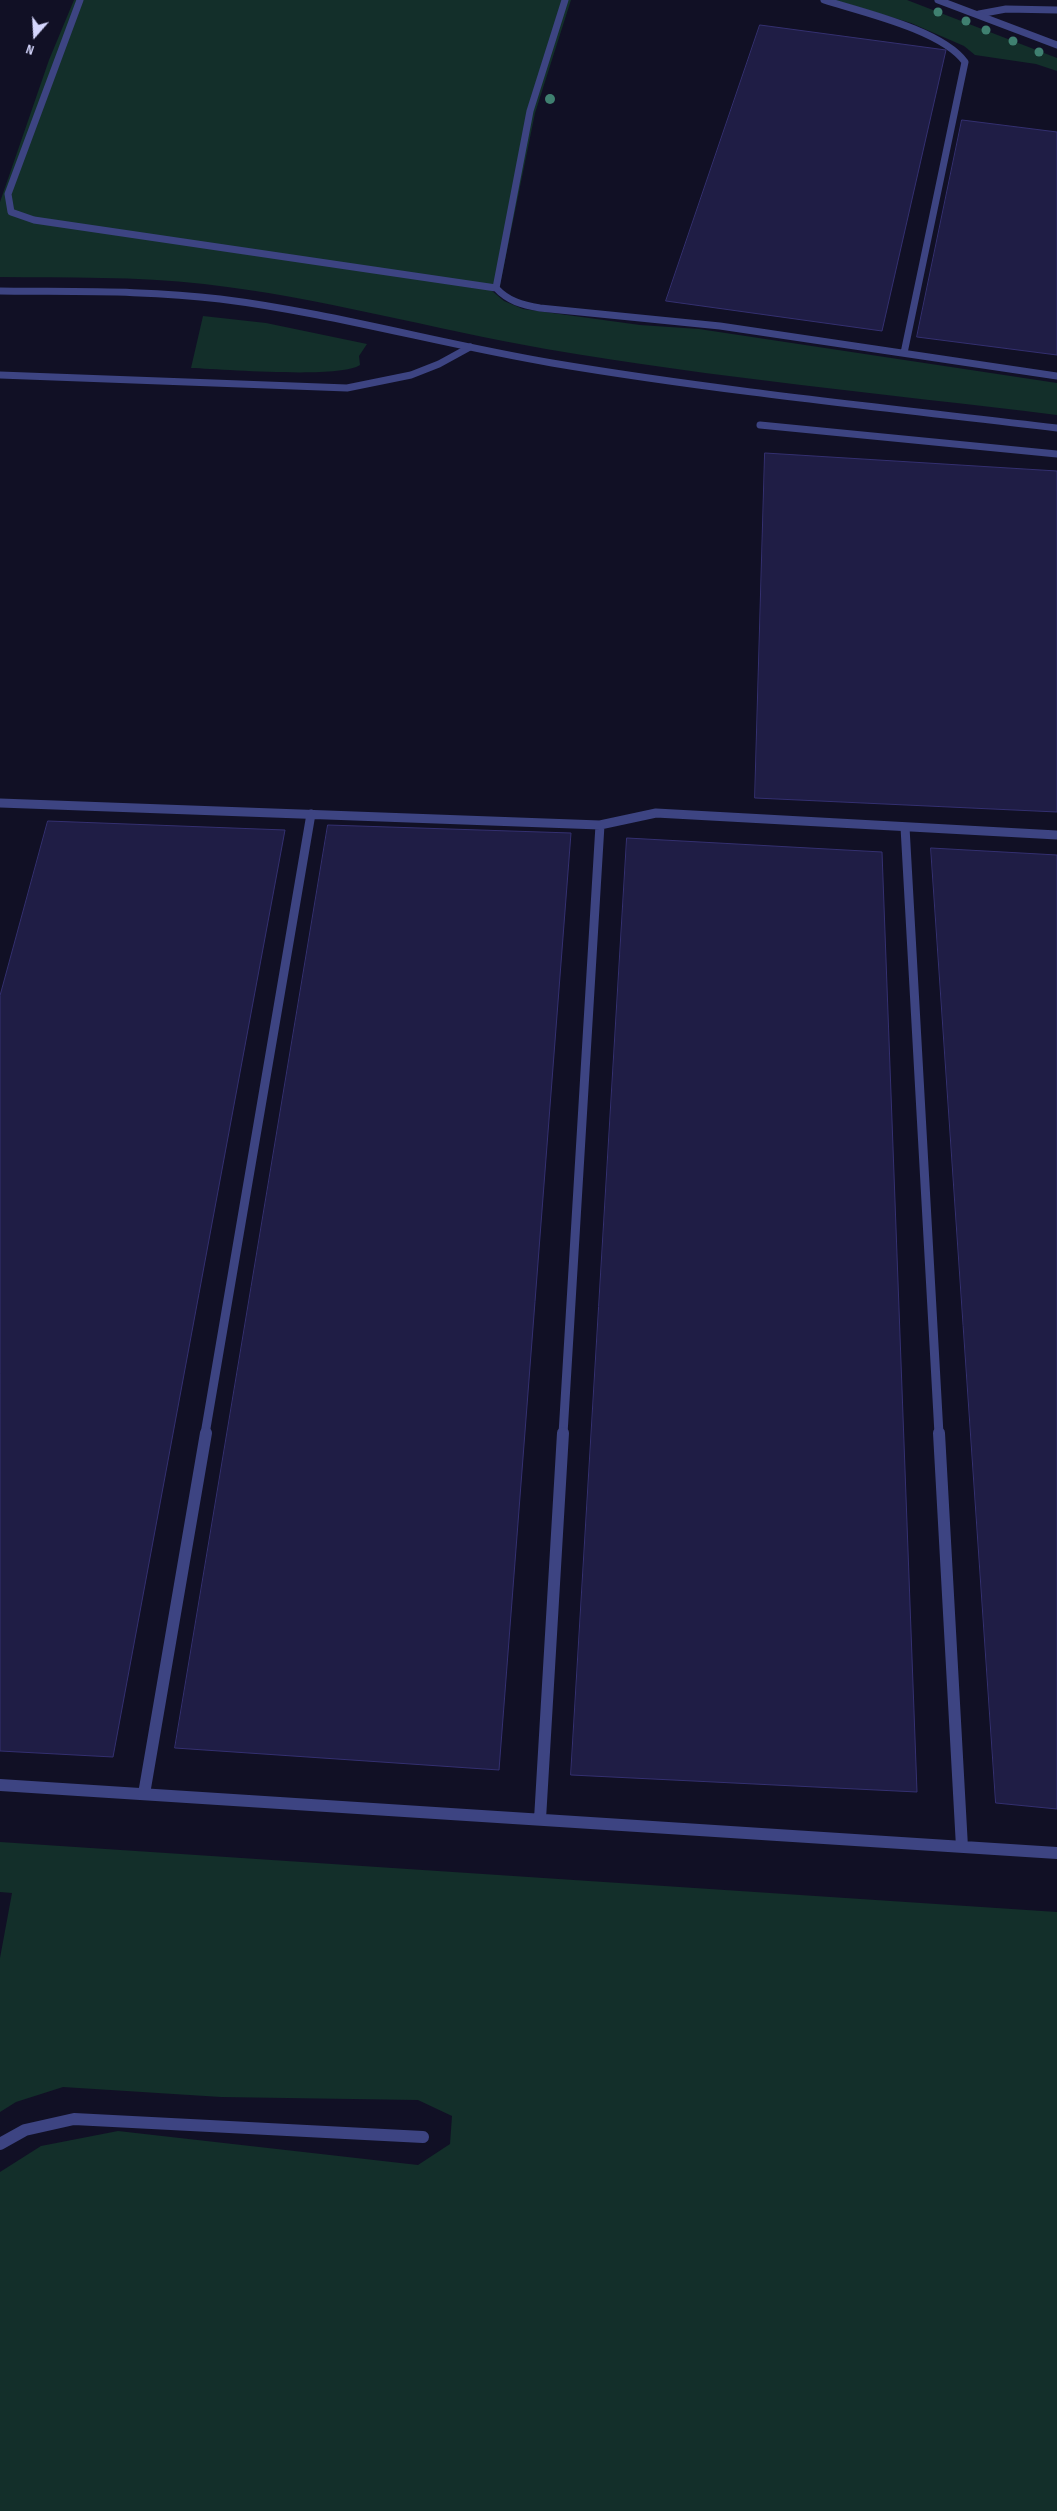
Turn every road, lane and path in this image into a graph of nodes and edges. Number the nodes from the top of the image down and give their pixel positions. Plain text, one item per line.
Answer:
1 (80, 0) edge
2 (565, 0) edge
3 (824, 0) edge
4 (938, 0) edge
5 (1057, 10) edge
6 (979, 14) junction
7 (1057, 45) edge
8 (496, 288) junction
9 (0, 292) edge
10 (470, 347) junction
11 (904, 353) junction
12 (0, 375) edge
13 (1057, 376) edge
14 (760, 424) dead end
15 (1057, 428) edge
16 (1057, 454) edge
17 (0, 803) edge
18 (311, 814) junction
19 (600, 825) junction
20 (905, 827) junction
21 (1057, 835) edge
22 (0, 1786) edge
23 (144, 1794) junction
24 (540, 1819) junction
25 (962, 1847) junction
26 (1057, 1853) edge
27 (422, 2137) dead end
28 (0, 2144) edge

1 - 8 street
2 - 8 street
3 - 11 street
4 - 6 street
5 - 6 street
6 - 7 street
8 - 11 street
9 - 10 street
10 - 12 street
10 - 15 street
11 - 13 street
14 - 16 street
17 - 18 street
18 - 19 street
18 - 23 street
19 - 20 street
19 - 24 street
20 - 21 street
20 - 25 street
22 - 23 street
23 - 24 street
24 - 25 street
25 - 26 street
27 - 28 street

